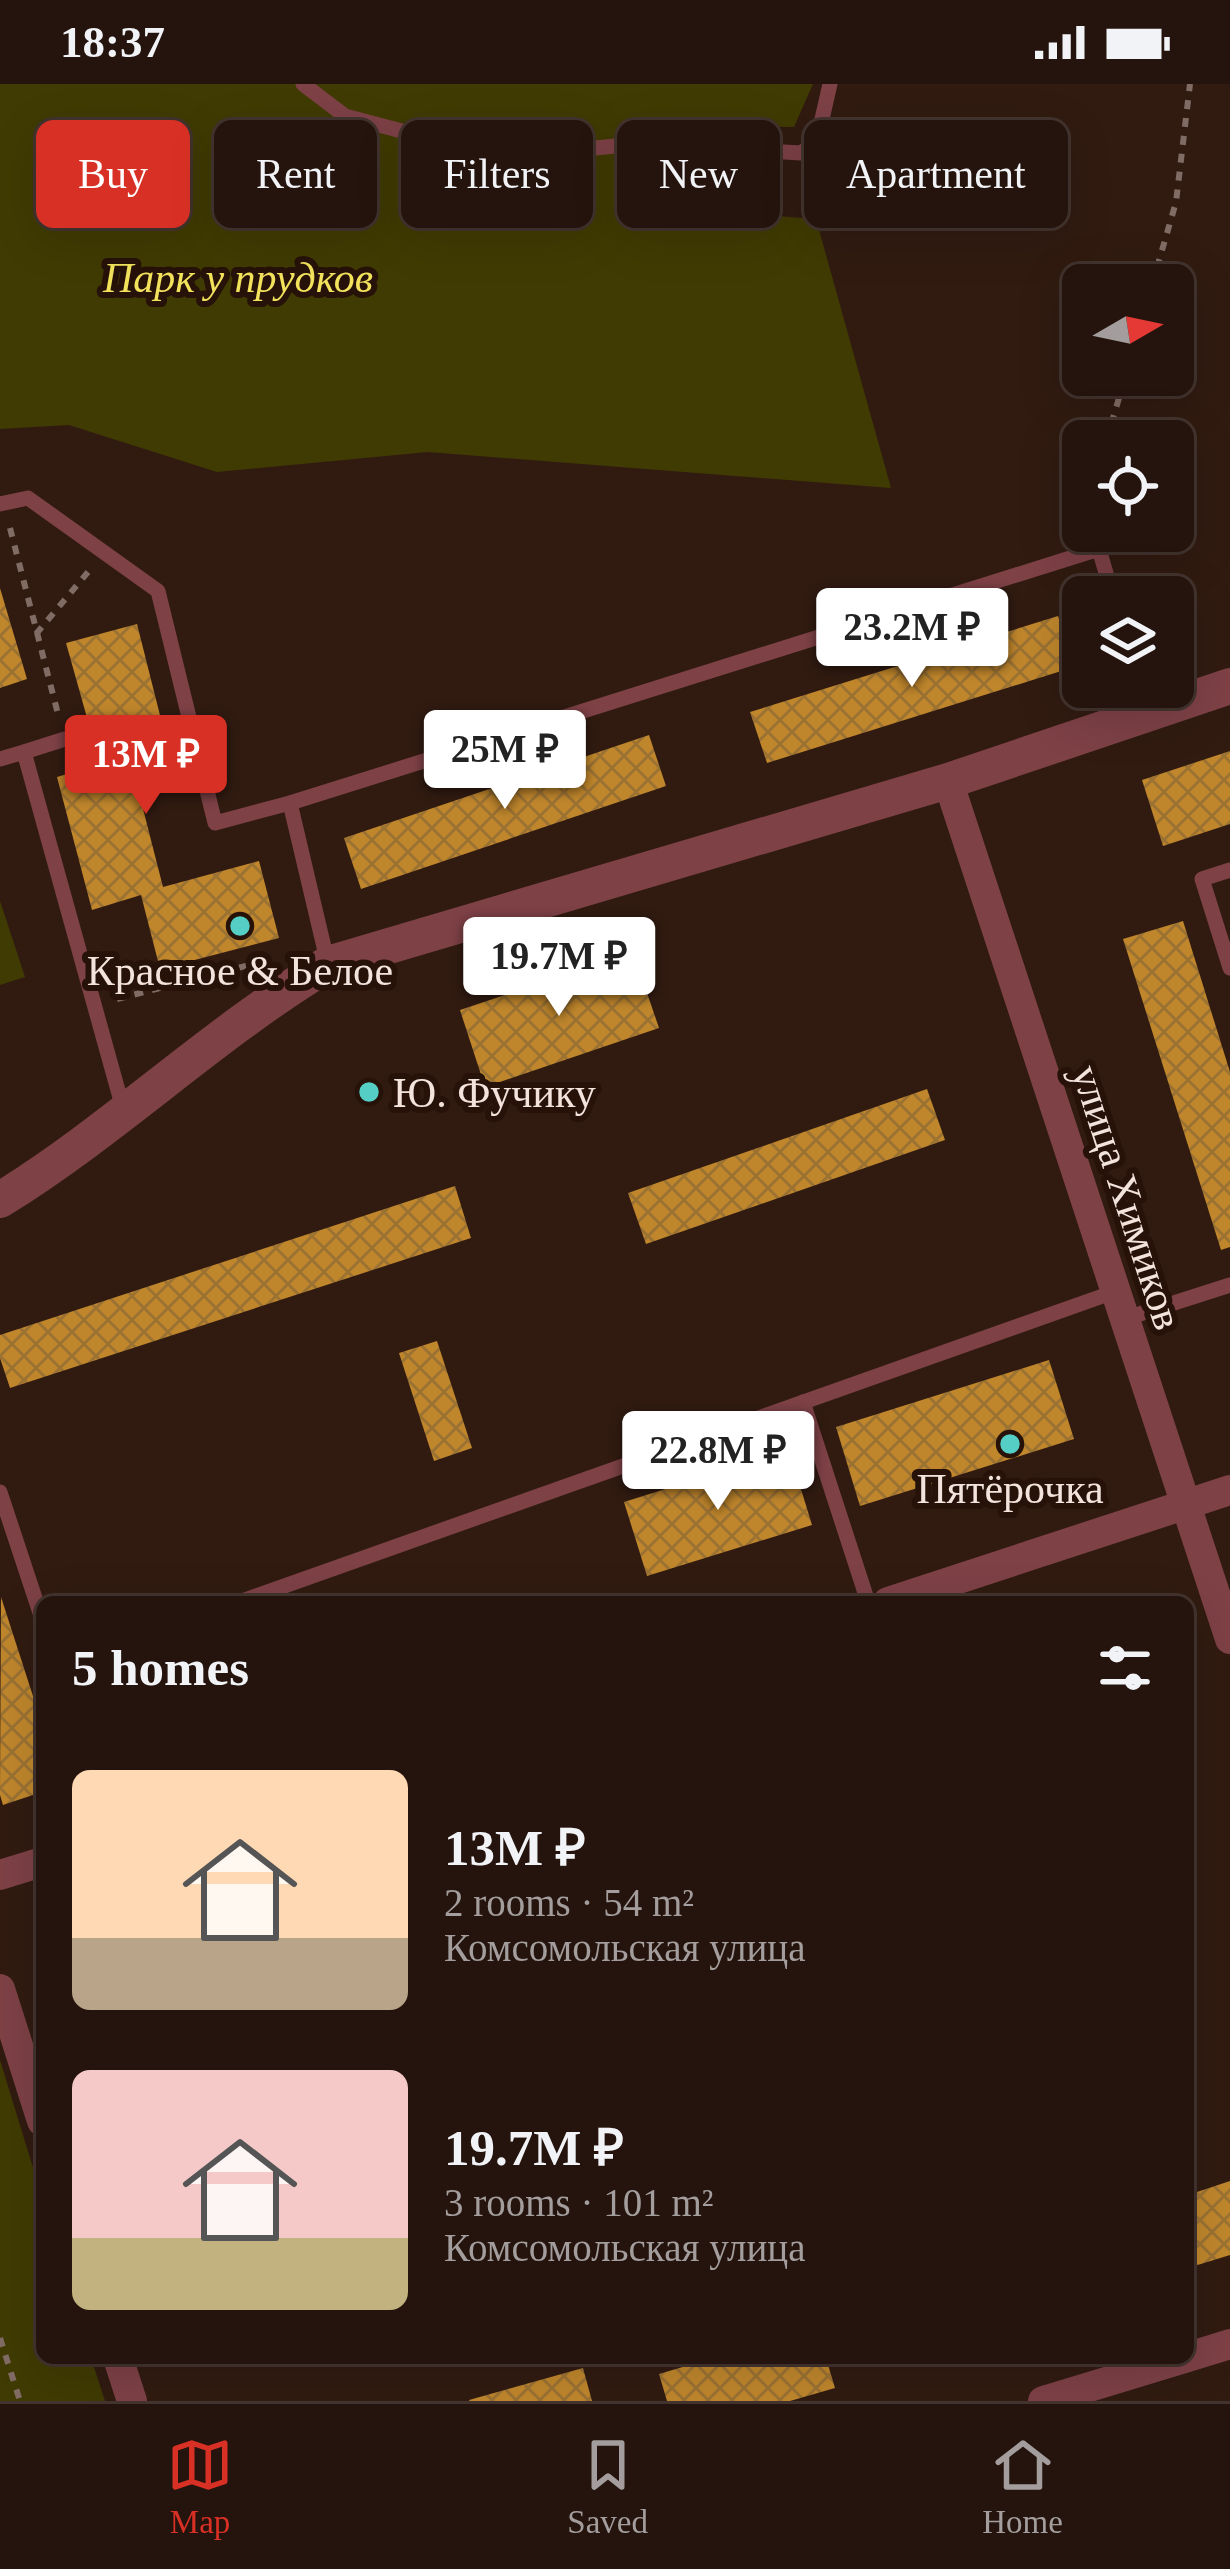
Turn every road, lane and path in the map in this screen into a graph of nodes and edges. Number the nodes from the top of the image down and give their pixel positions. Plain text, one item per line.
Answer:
1 (303, 84) edge
2 (830, 84) edge
3 (1190, 84) edge
4 (1158, 264) edge
5 (2, 504) edge
6 (106, 550) junction
7 (1107, 576) edge
8 (37, 634) junction
9 (1230, 686) edge
10 (65, 739) joint
11 (24, 752) junction
12 (0, 759) edge
13 (948, 782) junction
14 (290, 802) junction
15 (1230, 870) edge
16 (326, 955) junction
17 (1230, 968) edge
18 (94, 1005) junction
19 (124, 1113) junction
20 (0, 1200) edge
21 (1230, 1285) edge
22 (1119, 1306) junction
23 (803, 1402) junction
24 (1230, 1490) edge
25 (0, 1492) edge
26 (1186, 1505) junction
27 (256, 1596) edge
28 (866, 1596) edge
29 (906, 1596) edge
30 (36, 1601) edge
31 (1230, 1639) edge
32 (36, 1864) edge
33 (0, 1875) edge
34 (0, 1989) edge
35 (36, 2102) edge
36 (0, 2338) edge
37 (1230, 2344) edge
38 (1194, 2355) edge
39 (120, 2364) edge
40 (1166, 2364) edge
41 (20, 2401) edge
42 (132, 2401) edge
43 (1043, 2401) edge

1 - 2 lane
3 - 4 path
5 - 6 lane
5 - 8 path
6 - 8 path
6 - 14 lane
7 - 14 lane
8 - 10 path
9 - 13 street
10 - 11 lane
11 - 12 lane
11 - 18 lane
13 - 16 street
13 - 22 street, улица Химиков
14 - 16 lane
15 - 17 lane
16 - 18 path
16 - 19 street
18 - 19 lane
19 - 20 street
21 - 22 lane
22 - 23 lane
22 - 26 street, улица Химиков
23 - 27 lane
23 - 28 lane
24 - 26 street
25 - 30 lane
26 - 29 street
26 - 31 street, улица Химиков
32 - 33 street
34 - 35 street
36 - 41 path
37 - 38 street
39 - 42 street
40 - 43 street

